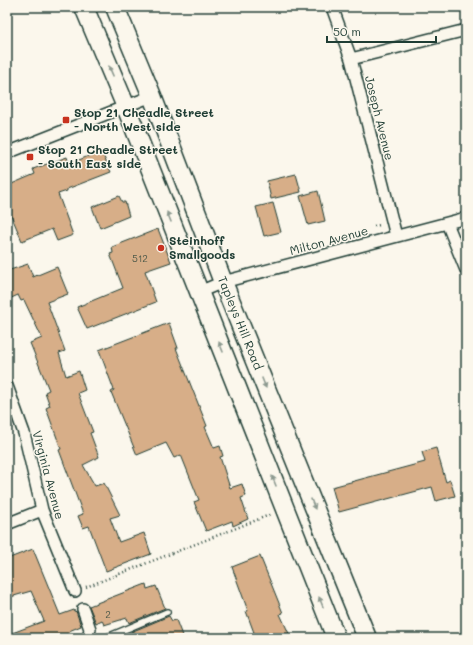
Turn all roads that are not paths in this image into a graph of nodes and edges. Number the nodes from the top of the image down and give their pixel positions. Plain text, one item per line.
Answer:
1 (84, 7) edge
2 (115, 7) edge
3 (332, 7) edge
4 (466, 30) edge
5 (351, 58) junction
6 (152, 96) junction
7 (126, 107) junction
8 (7, 152) edge
9 (466, 218) edge
10 (447, 223) junction
11 (396, 236) junction
12 (466, 270) edge
13 (223, 282) junction
14 (199, 292) junction
15 (7, 386) edge
16 (42, 510) junction
17 (7, 524) edge
18 (75, 591) road end
19 (83, 609) dead end
20 (167, 612) dead end
21 (88, 638) edge
22 (105, 638) edge
23 (336, 638) edge
24 (367, 638) edge

7 -> 1 main road
2 - 6 main road, Tapleys Hill Road
3 - 5 street, Joseph Avenue
4 - 5 street
5 - 11 street, Joseph Avenue
6 - 7 street
6 - 13 main road, Tapleys Hill Road
7 - 8 street
14 -> 7 main road
9 - 10 street, Milton Avenue
10 - 11 street, Milton Avenue
10 - 12 street
11 - 13 street, Milton Avenue
13 - 14 street, Milton Avenue
13 -> 24 main road, Tapleys Hill Road
23 -> 14 main road
15 - 16 street, Virginia Avenue
16 - 17 street
16 - 18 street, Virginia Avenue
19 - 21 street
20 - 22 lane

